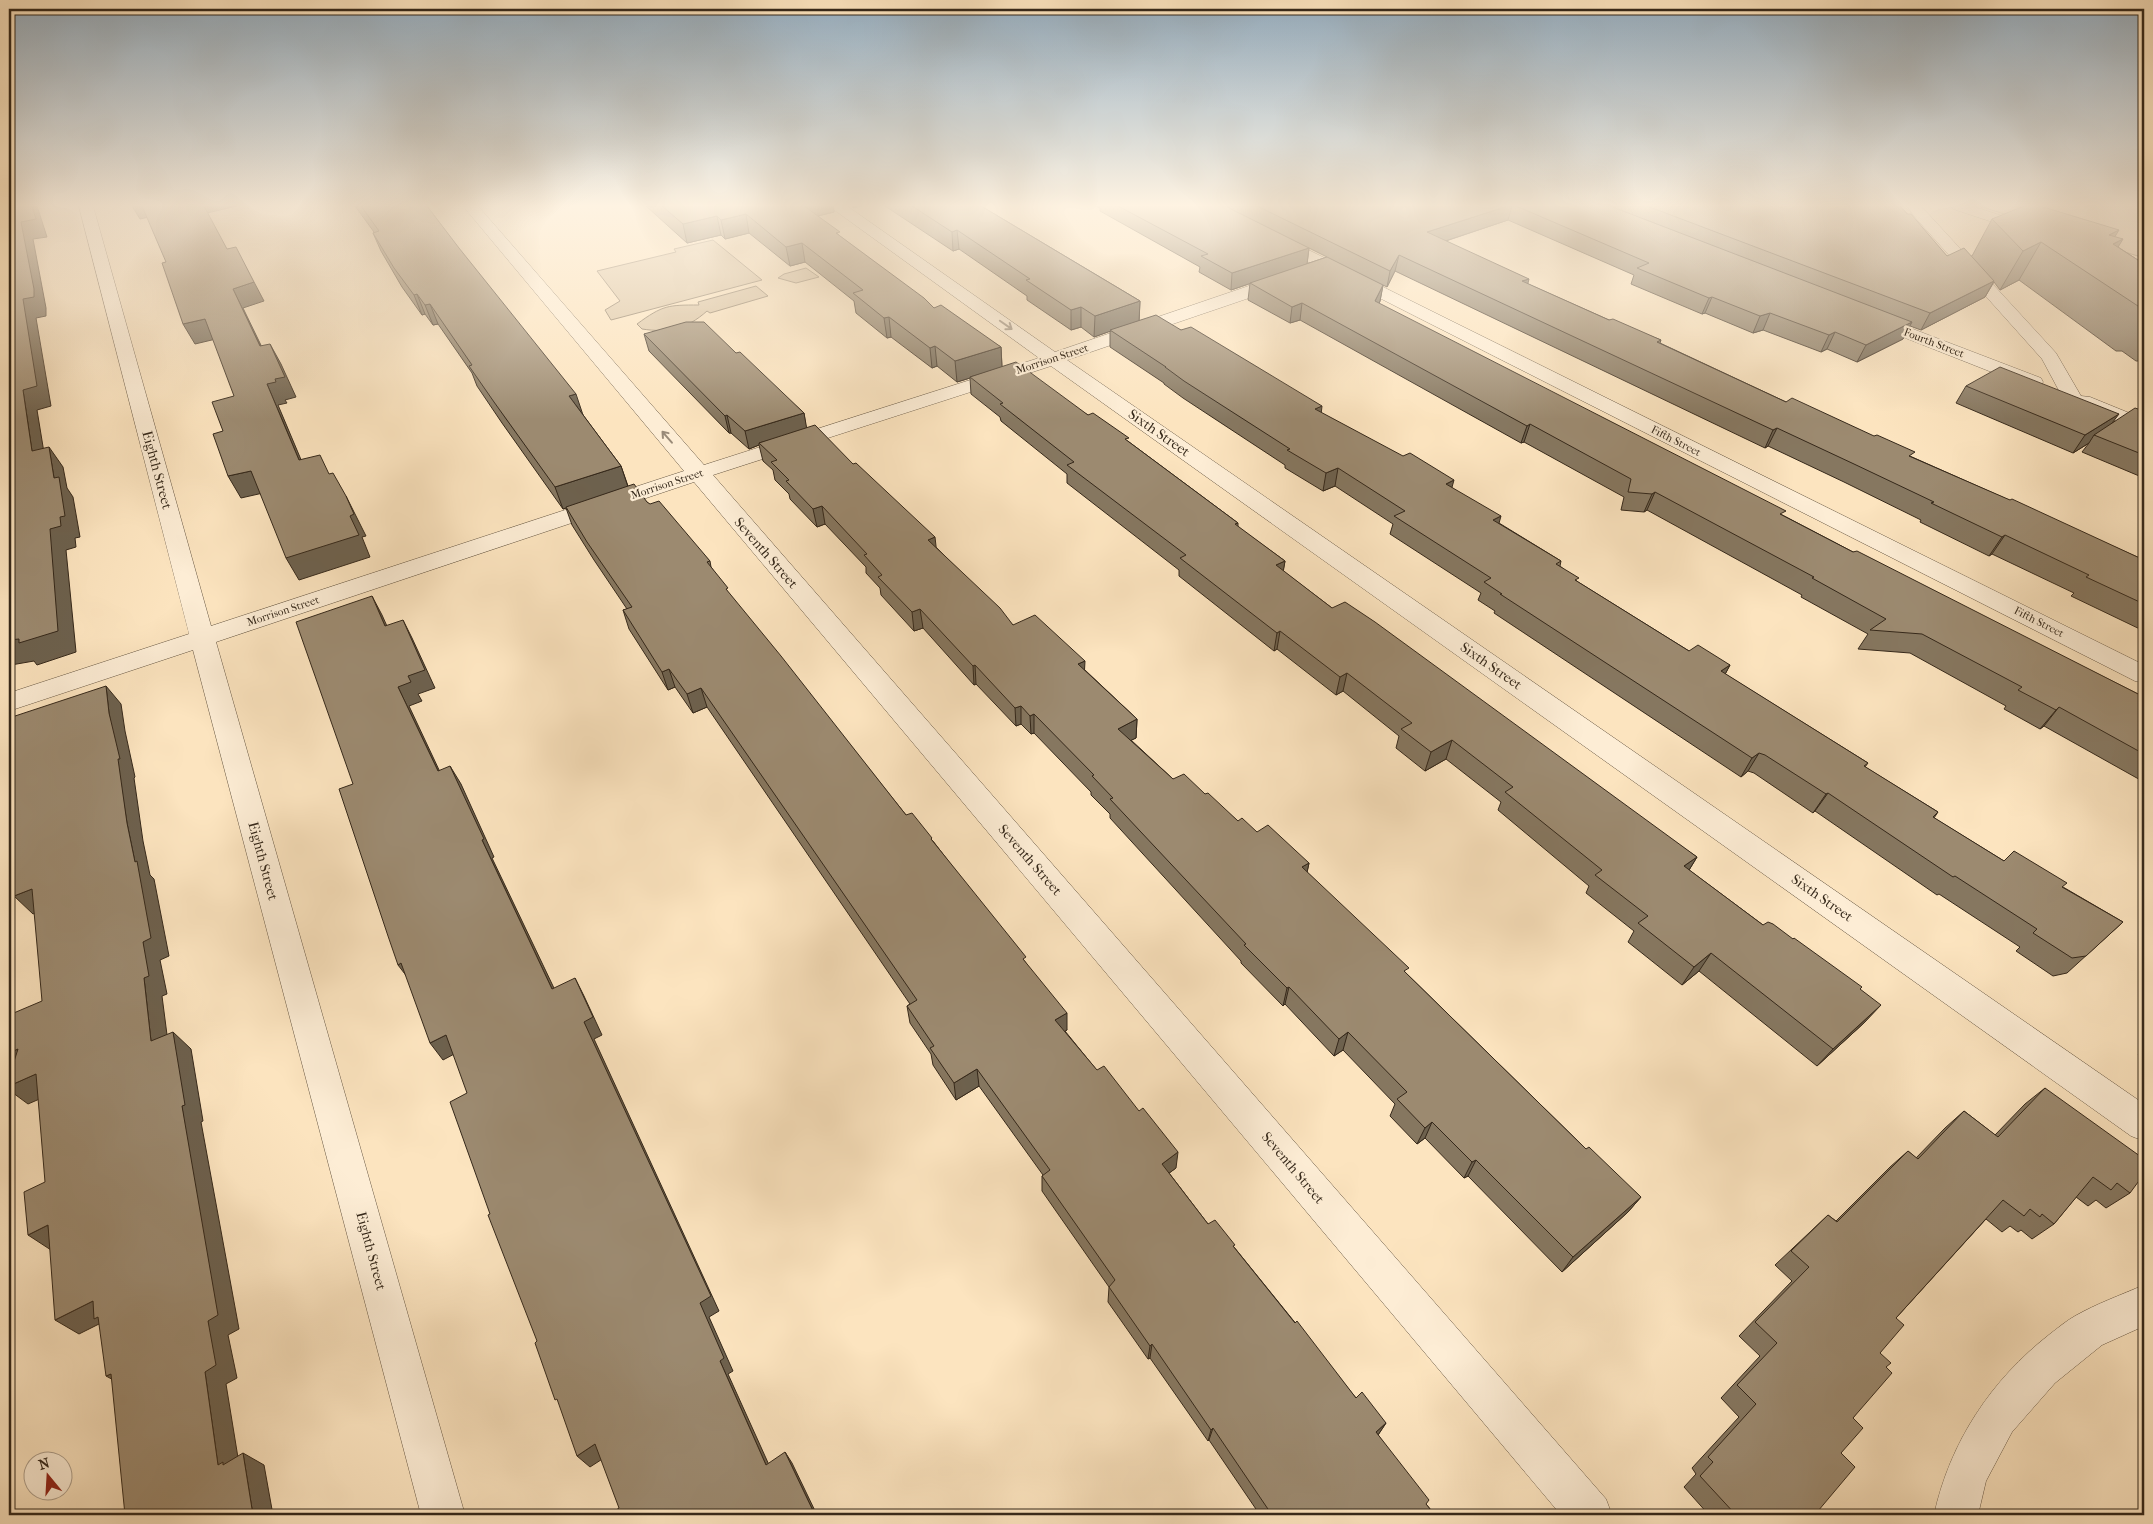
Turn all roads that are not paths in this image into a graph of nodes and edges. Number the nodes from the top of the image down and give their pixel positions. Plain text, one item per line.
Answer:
1 (105, 277) edge
2 (531, 277) edge
3 (938, 277) edge
4 (1290, 277) edge
5 (1349, 277) edge
6 (1978, 277) edge
7 (1860, 314) edge
8 (1054, 359) junction
9 (2072, 396) junction
10 (2144, 426) edge
11 (699, 473) junction
12 (202, 638) junction
13 (2144, 675) edge
14 (9, 702) edge
15 (2144, 1124) edge
16 (2144, 1305) edge
17 (443, 1515) edge
18 (1590, 1515) edge
19 (1956, 1515) edge

1 - 12 street, Eighth Street
11 -> 2 street, Seventh Street
3 -> 8 street, Sixth Street
4 - 8 street, Morrison Street
5 - 13 street, Fifth Street
6 - 9 street
7 - 9 street, Fourth Street
8 - 11 street, Morrison Street
8 - 15 street, Sixth Street
9 - 10 street, Fourth Street
11 - 12 street, Morrison Street
11 - 18 street, Seventh Street
12 - 14 street, Morrison Street
12 - 17 street, Eighth Street
16 - 19 street

